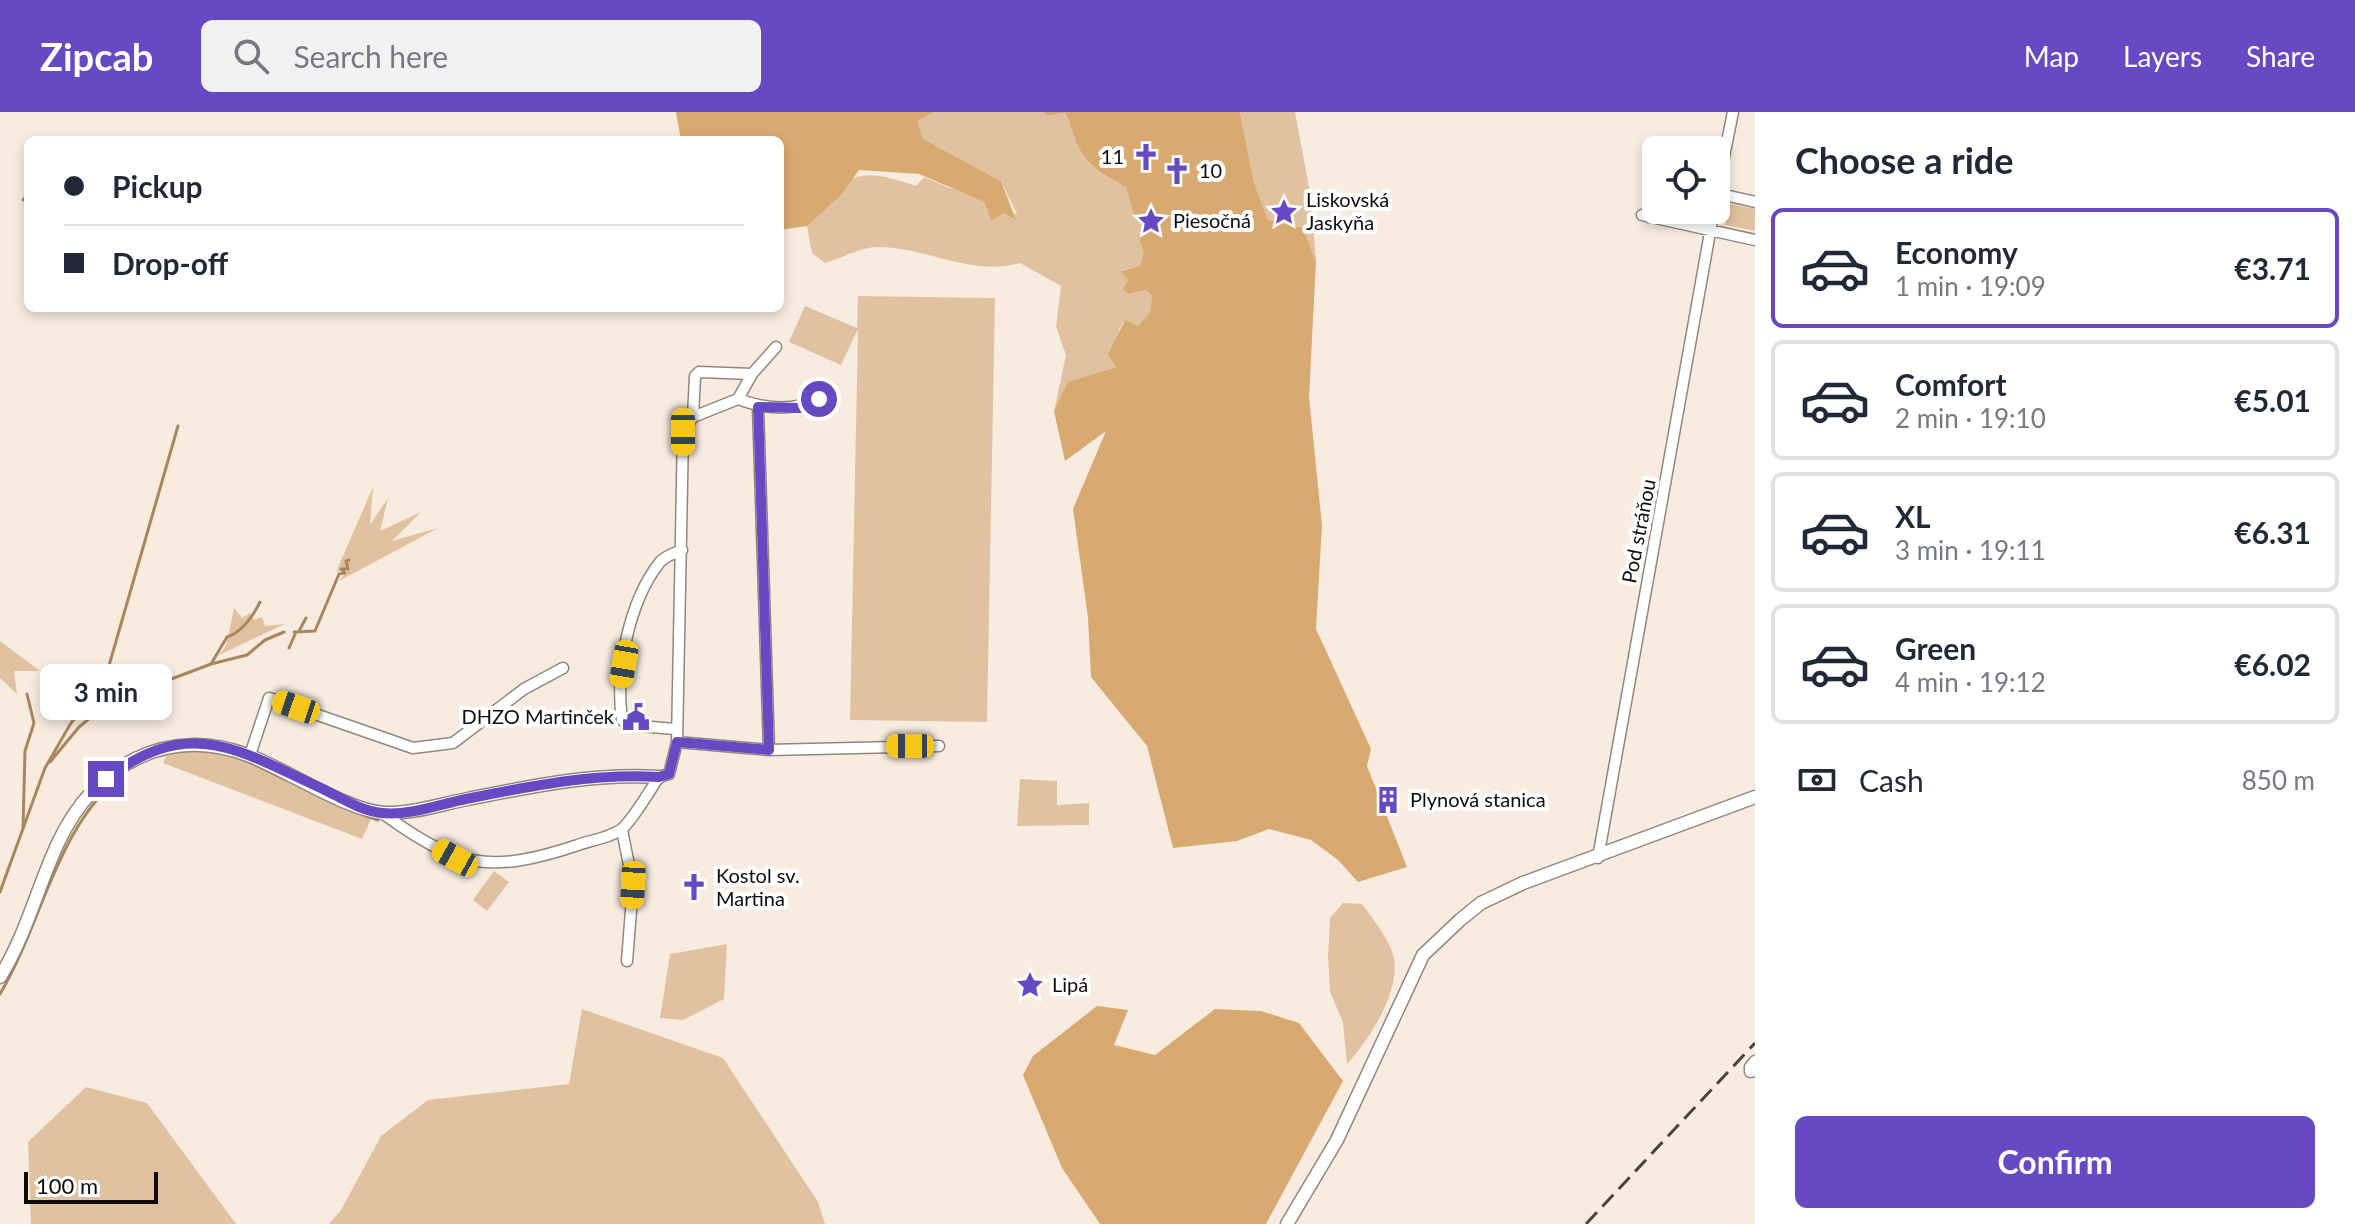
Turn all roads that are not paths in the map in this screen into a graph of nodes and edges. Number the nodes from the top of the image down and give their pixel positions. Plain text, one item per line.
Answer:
1 (1733, 112) edge
2 (1728, 136) edge
3 (1730, 197) edge
4 (1755, 202) edge
5 (1683, 224) edge
6 (1713, 224) edge
7 (1712, 230) junction
8 (1755, 240) edge
9 (776, 347) dead end
10 (752, 374) junction
11 (738, 399) junction
12 (819, 399) dead end
13 (758, 407) junction
14 (693, 417) junction
15 (682, 550) junction
16 (563, 668) dead end
17 (675, 729) junction
18 (677, 742) junction
19 (939, 746) dead end
20 (769, 750) junction
21 (250, 755) junction
22 (659, 777) junction
23 (1755, 797) edge
24 (382, 813) junction
25 (622, 830) junction
26 (1598, 858) junction
27 (627, 961) dead end
28 (0, 977) edge
29 (1755, 1061) edge
30 (1755, 1071) edge
31 (1287, 1224) edge

1 - 2 street
3 - 4 street
5 - 7 street
6 - 7 street, Pod stráňou
7 - 8 street
7 - 26 street, Pod stráňou
9 - 10 street
10 - 11 street
10 - 14 street
11 - 13 street
11 - 14 street
12 - 13 street
13 - 20 street
14 - 15 street
15 - 17 street
15 - 17 street
16 - 21 street
17 - 18 street
18 - 20 street
18 - 22 street
19 - 20 street
21 - 24 street
21 - 28 street
22 - 24 street
22 - 25 street
23 - 26 street
24 - 25 street
25 - 27 street
26 - 31 street
29 - 30 street

